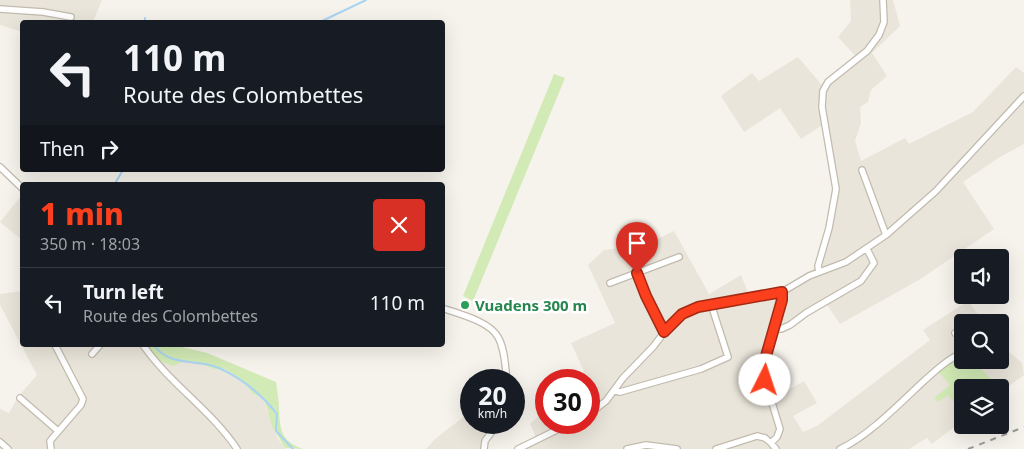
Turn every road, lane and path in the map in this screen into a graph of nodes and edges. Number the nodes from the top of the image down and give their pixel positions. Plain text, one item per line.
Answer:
1 (883, 0) edge
2 (0, 9) edge
3 (71, 17) dead end
4 (1024, 96) edge
5 (0, 167) edge
6 (862, 170) dead end
7 (20, 186) edge
8 (886, 235) junction
9 (866, 249) junction
10 (679, 257) dead end
11 (819, 272) junction
12 (637, 273) junction
13 (610, 283) dead end
14 (782, 292) junction
15 (710, 304) junction
16 (445, 309) edge
17 (774, 328) junction
18 (664, 332) junction
19 (55, 347) edge
20 (98, 347) edge
21 (144, 347) edge
22 (92, 354) dead end
23 (954, 358) edge
24 (505, 369) edge
25 (614, 391) junction
26 (20, 398) dead end
27 (600, 406) edge
28 (58, 431) junction
29 (490, 434) edge
30 (549, 434) edge
31 (771, 443) junction
32 (51, 449) edge
33 (238, 449) edge
34 (484, 449) edge
35 (518, 449) edge
36 (628, 449) edge
37 (677, 449) edge
38 (716, 449) edge
39 (776, 449) edge
40 (840, 449) edge

1 - 11 street
2 - 3 street
4 - 8 street
5 - 7 street
6 - 8 street
8 - 9 street
9 - 11 street
9 - 17 street
10 - 12 street
11 - 14 street
12 - 13 street
12 - 18 street
14 - 15 street
14 - 17 street
15 - 18 street
15 - 25 street
16 - 24 street
17 - 31 street
18 - 25 street
19 - 28 street
20 - 22 street
21 - 33 street
23 - 40 street
25 - 27 street
26 - 28 street
28 - 32 street
29 - 34 street
30 - 35 street
31 - 38 street
31 - 39 street
36 - 37 street

